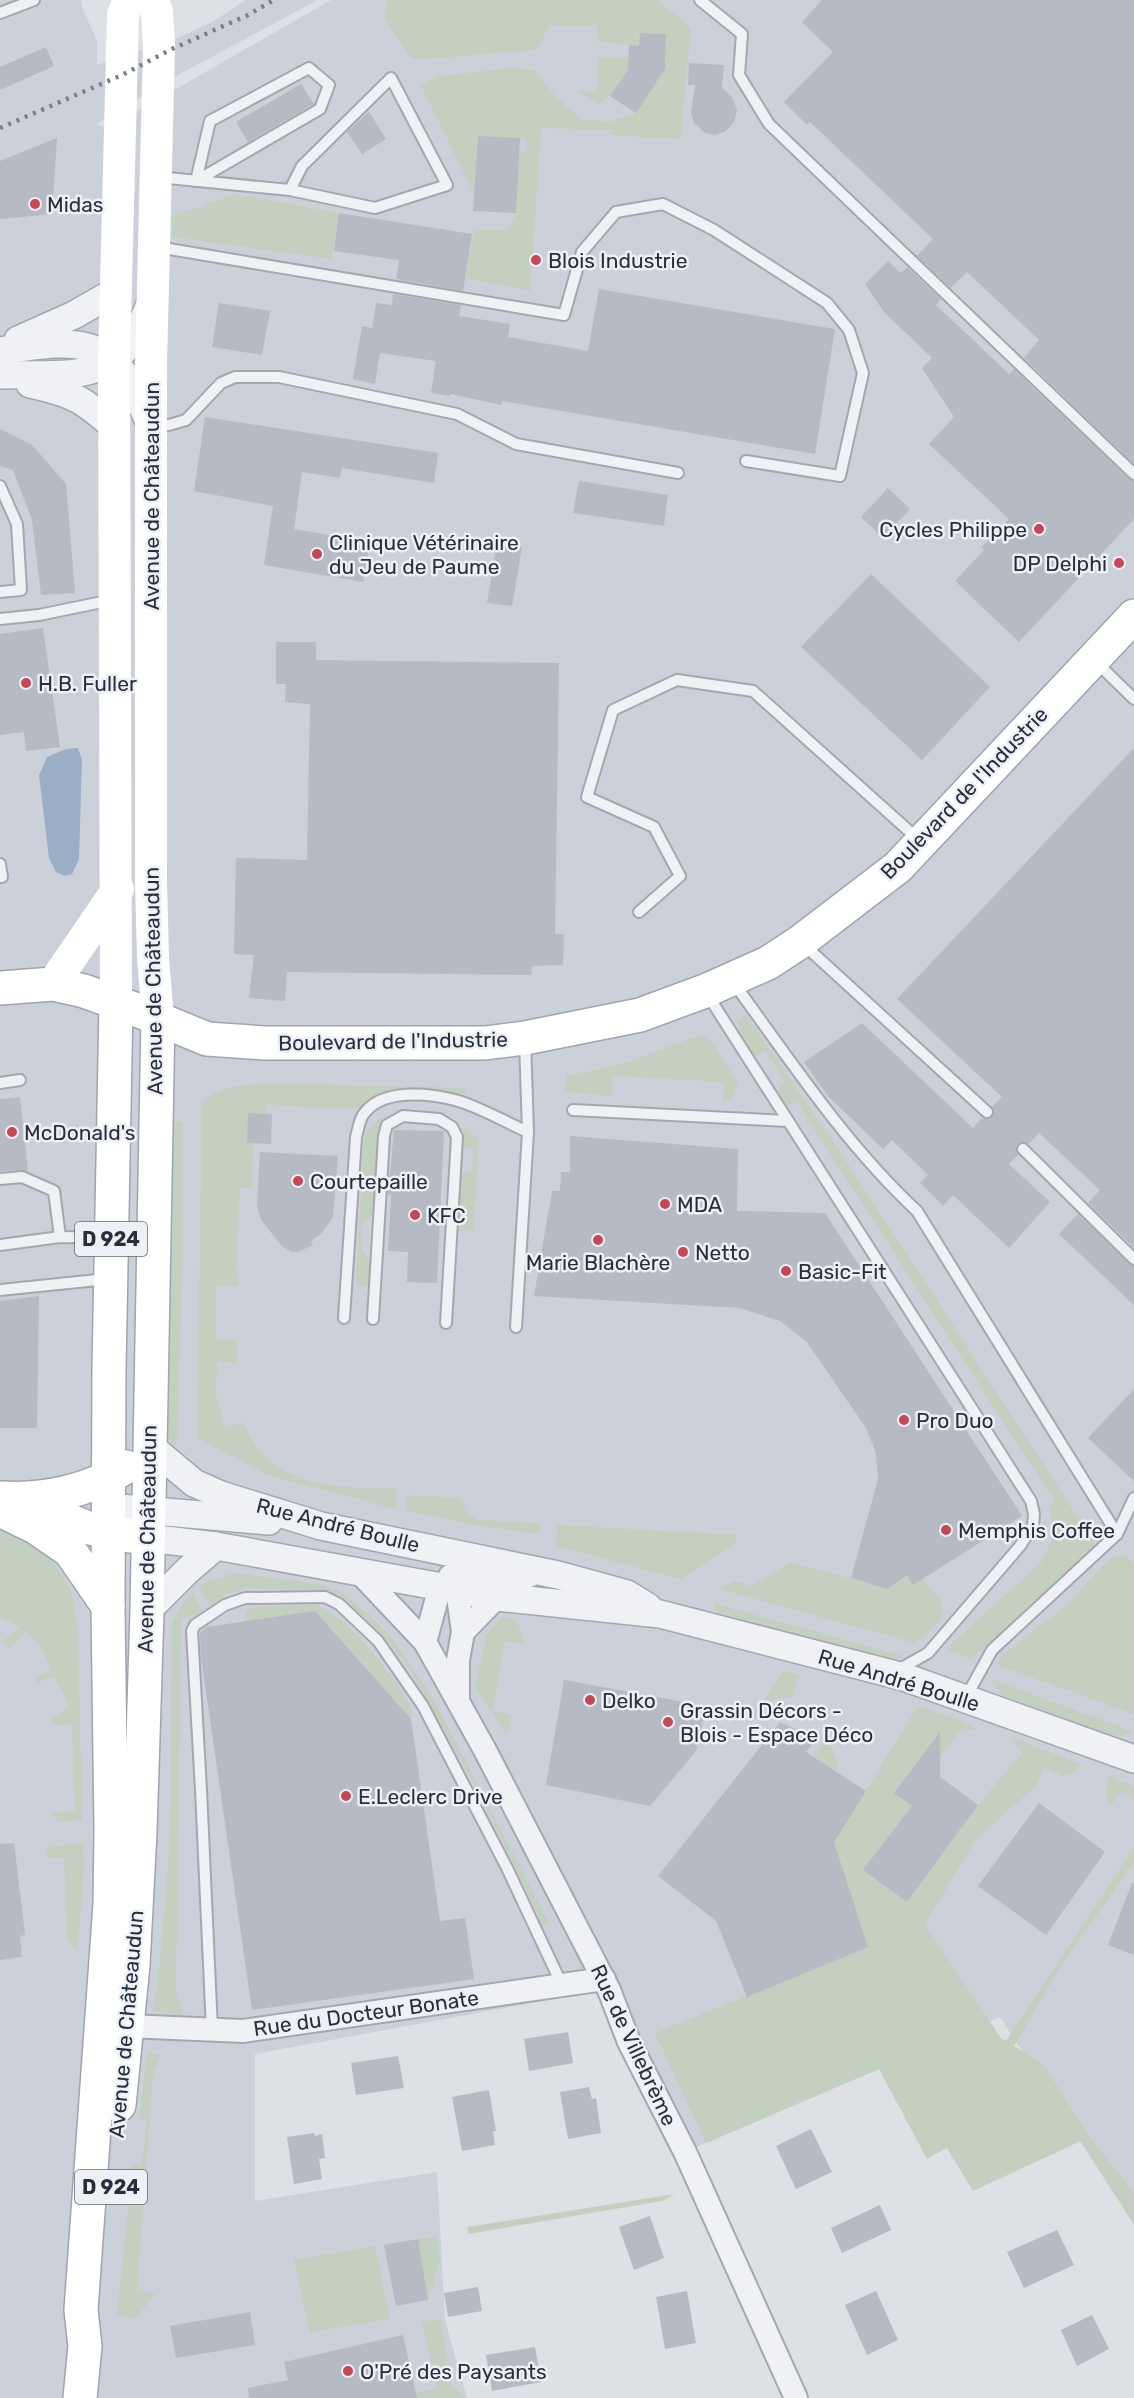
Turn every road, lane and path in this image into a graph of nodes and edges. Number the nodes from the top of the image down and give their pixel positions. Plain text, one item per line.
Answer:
1 (34, 0) edge
2 (129, 0) edge
3 (153, 0) edge
4 (700, 0) edge
5 (0, 13) edge
6 (155, 177) junction
7 (196, 181) junction
8 (290, 190) junction
9 (153, 246) junction
10 (116, 291) junction
11 (152, 299) junction
12 (0, 350) edge
13 (114, 360) junction
14 (0, 376) edge
15 (150, 425) junction
16 (114, 427) junction
17 (746, 461) dead end
18 (678, 474) dead end
19 (1134, 474) edge
20 (0, 486) edge
21 (0, 592) edge
22 (115, 600) junction
23 (1134, 616) edge
24 (0, 619) edge
25 (1093, 660) junction
26 (1134, 699) edge
27 (921, 843) junction
28 (0, 864) edge
29 (0, 877) edge
30 (118, 889) junction
31 (639, 912) dead end
32 (800, 942) junction
33 (54, 984) junction
34 (718, 985) junction
35 (0, 988) edge
36 (117, 1004) junction
37 (158, 1018) junction
38 (525, 1038) junction
39 (20, 1080) dead end
40 (0, 1083) edge
41 (573, 1110) dead end
42 (987, 1112) dead end
43 (788, 1121) junction
44 (528, 1132) junction
45 (1023, 1149) dead end
46 (0, 1179) edge
47 (60, 1237) junction
48 (111, 1238) junction
49 (0, 1245) edge
50 (1134, 1259) edge
51 (110, 1279) junction
52 (0, 1290) edge
53 (344, 1318) dead end
54 (373, 1319) dead end
55 (446, 1323) dead end
56 (516, 1328) dead end
57 (150, 1446) junction
58 (1134, 1498) edge
59 (6, 1502) edge
60 (109, 1506) junction
61 (148, 1524) junction
62 (321, 1526) junction
63 (1118, 1534) junction
64 (216, 1546) junction
65 (436, 1550) junction
66 (358, 1571) junction
67 (558, 1575) junction
68 (450, 1585) junction
69 (497, 1597) junction
70 (108, 1606) junction
71 (147, 1611) junction
72 (660, 1614) junction
73 (463, 1632) junction
74 (425, 1642) junction
75 (891, 1673) junction
76 (965, 1699) junction
77 (458, 1700) junction
78 (1132, 1756) edge
79 (604, 1979) junction
80 (562, 1986) junction
81 (127, 2026) junction
82 (212, 2030) junction
83 (85, 2346) junction
84 (80, 2398) edge
85 (796, 2398) edge

1 - 5 lane
2 - 10 main road, Avenue de Châteaudun / D 924
3 - 6 main road, Avenue de Châteaudun / D 924
4 - 19 lane
6 - 7 lane
6 - 9 main road, Avenue de Châteaudun / D 924
7 - 7 lane
7 - 8 lane
8 - 8 lane
9 - 11 main road, Avenue de Châteaudun / D 924
9 - 17 lane
10 - 12 street
10 - 13 main road, Avenue de Châteaudun / D 924
11 - 13 street
11 - 15 main road, Avenue de Châteaudun / D 924
12 - 13 street
13 - 14 street
13 - 15 street
13 - 16 main road, Avenue de Châteaudun / D 924
14 - 16 street
15 - 18 lane
15 - 37 main road, Avenue de Châteaudun / D 924
16 - 22 main road, Avenue de Châteaudun / D 924
20 - 21 lane
22 - 24 lane
22 - 30 main road, Avenue de Châteaudun / D 924
23 - 25 main road, Boulevard de l'Industrie
25 - 26 lane
25 - 27 main road, Boulevard de l'Industrie
27 - 31 lane
27 - 32 main road, Boulevard de l'Industrie
28 - 29 lane
30 - 33 main road
30 - 36 main road, Avenue de Châteaudun / D 924
32 - 34 main road, Boulevard de l'Industrie
32 - 42 lane
33 - 35 main road, Boulevard de l'Industrie
33 - 36 main road, Boulevard de l'Industrie
34 - 38 main road, Boulevard de l'Industrie
34 - 43 lane
34 - 63 lane
36 - 37 main road, Boulevard de l'Industrie
36 - 48 main road, Avenue de Châteaudun / D 924
37 - 38 main road, Boulevard de l'Industrie
37 - 57 main road, Avenue de Châteaudun / D 924
38 - 44 lane
39 - 40 lane
41 - 43 lane
43 - 75 lane
44 - 53 lane
44 - 56 lane
45 - 50 lane
46 - 47 lane
47 - 48 lane
47 - 49 lane
48 - 51 main road, Avenue de Châteaudun / D 924
51 - 52 lane
51 - 60 main road, Avenue de Châteaudun / D 924
54 - 55 lane
57 - 60 main road
57 - 61 main road, Avenue de Châteaudun / D 924
57 - 62 street, Rue André Boulle
58 - 63 lane
59 - 60 main road
59 - 60 main road
59 - 70 main road
60 - 61 main road
60 - 70 main road, Avenue de Châteaudun / D 924
61 - 62 street
61 - 64 street, Rue André Boulle
61 - 71 main road, Avenue de Châteaudun / D 924
62 - 65 street, Rue André Boulle
63 - 76 lane
64 - 66 street, Rue André Boulle
64 - 71 street
65 - 67 street, Rue André Boulle
65 - 68 street, Rue André Boulle
66 - 68 street, Rue André Boulle
66 - 74 street, Rue de Villebrème
67 - 68 street, Rue André Boulle
67 - 72 street, Rue André Boulle
68 - 69 street, Rue André Boulle
68 - 73 street, Rue de Villebrème
68 - 74 street
69 - 72 street, Rue André Boulle
69 - 73 street
70 - 83 main road, Avenue de Châteaudun / D 924
71 - 81 main road, Avenue de Châteaudun / D 924
72 - 75 street, Rue André Boulle
73 - 77 street, Rue de Villebrème
74 - 77 street, Rue de Villebrème
75 - 76 street, Rue André Boulle
76 - 78 street, Rue André Boulle
77 - 79 street, Rue de Villebrème
79 - 80 street, Rue du Docteur Bonate
79 - 85 street, Rue de Villebrème
80 - 82 street, Rue du Docteur Bonate
80 - 82 lane
81 - 82 street, Rue du Docteur Bonate
81 - 83 main road, Avenue de Châteaudun / D 924
83 - 84 main road, D 924

